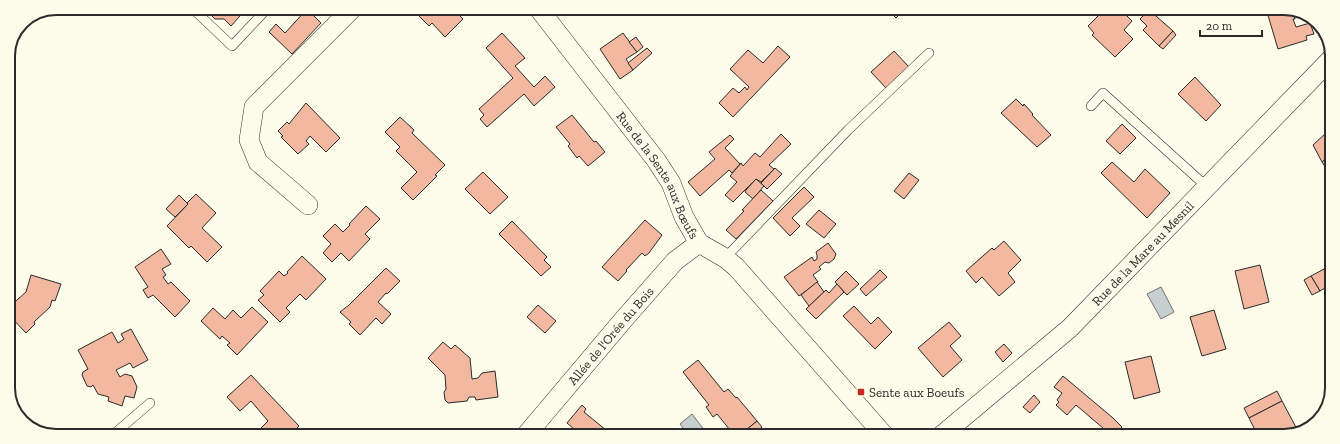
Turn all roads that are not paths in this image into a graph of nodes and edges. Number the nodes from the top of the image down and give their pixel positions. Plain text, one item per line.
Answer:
1 (199, 15) edge
2 (261, 15) edge
3 (346, 15) edge
4 (544, 15) edge
5 (929, 53) dead end
6 (1325, 65) edge
7 (1091, 106) dead end
8 (1207, 187) junction
9 (308, 205) dead end
10 (698, 243) junction
11 (725, 258) junction
12 (150, 403) dead end
13 (120, 429) edge
14 (531, 429) edge
15 (879, 429) edge
16 (949, 429) edge

1 - 2 lane
3 - 9 street
4 - 10 street, Rue de la Sente aux Bœufs
5 - 11 lane
6 - 8 street, Rue de la Mare au Mesnil
7 - 8 lane
8 - 16 street, Rue de la Mare au Mesnil
10 - 11 street, Rue de la Sente aux Bœufs
10 - 14 street, Allée de l'Orée du Bois
11 - 15 street, Rue de la Sente aux Bœufs
12 - 13 lane

